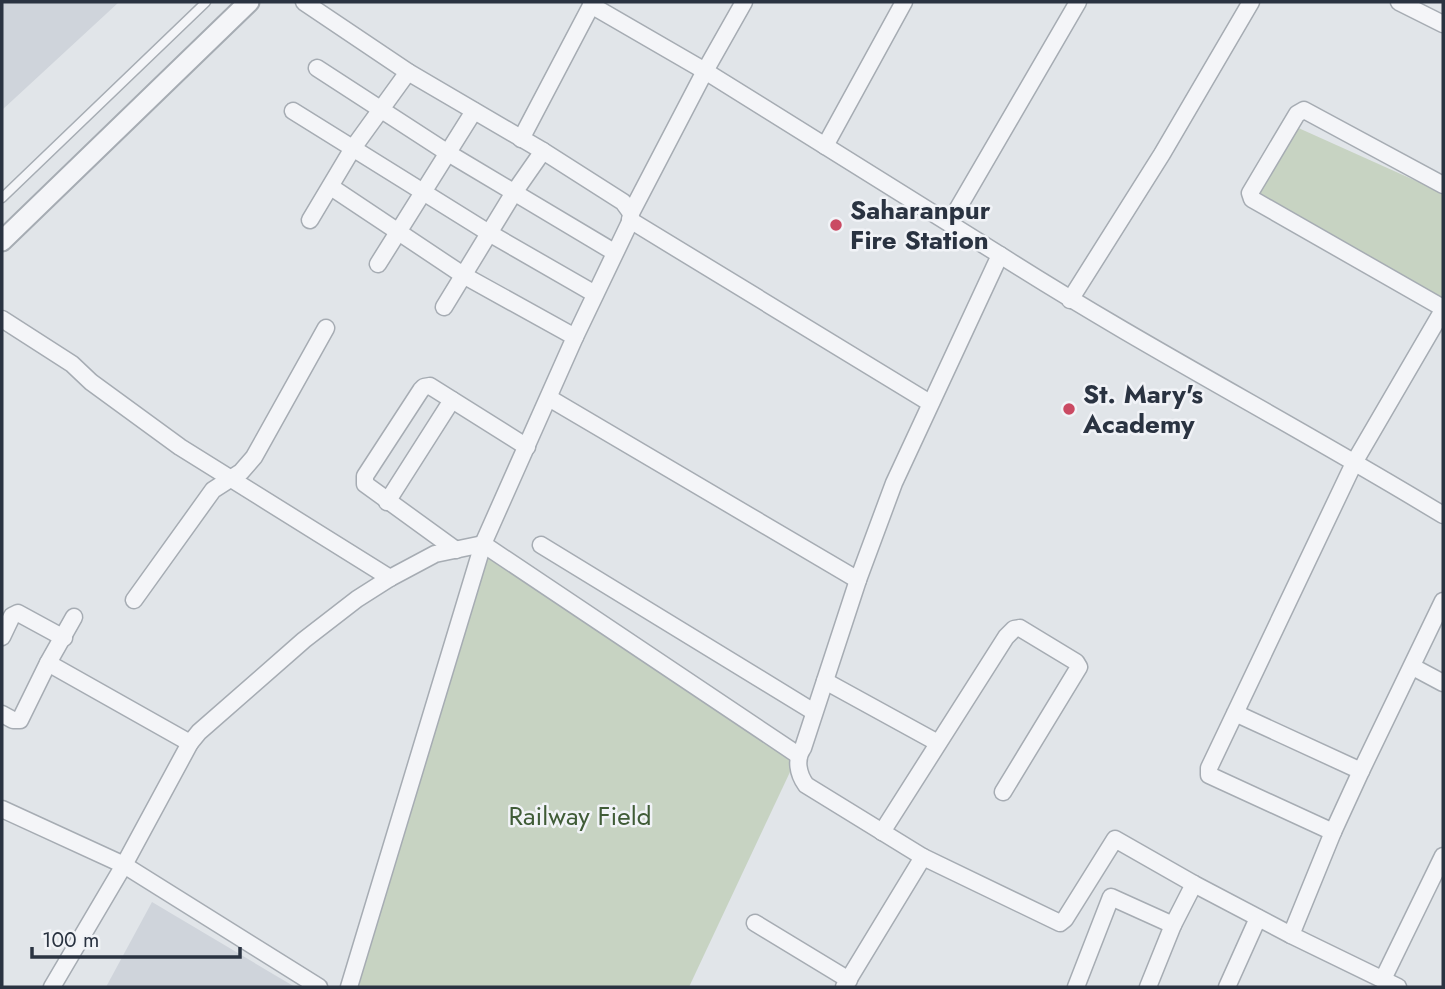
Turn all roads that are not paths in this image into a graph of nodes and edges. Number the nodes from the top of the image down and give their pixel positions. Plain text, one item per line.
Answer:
1 (206, 2) edge
2 (249, 2) edge
3 (304, 2) edge
4 (744, 2) edge
5 (904, 2) edge
6 (1078, 2) edge
7 (1251, 2) edge
8 (1399, 2) edge
9 (592, 3) edge
10 (1443, 24) edge
11 (317, 68) dead end
12 (705, 71) junction
13 (408, 72) junction
14 (293, 111) dead end
15 (380, 111) junction
16 (474, 111) junction
17 (521, 139) junction
18 (825, 146) junction
19 (353, 148) junction
20 (543, 152) junction
21 (448, 153) junction
22 (1443, 185) edge
23 (331, 187) junction
24 (422, 192) junction
25 (513, 194) junction
26 (2, 198) edge
27 (630, 216) junction
28 (310, 220) dead end
29 (950, 222) junction
30 (400, 231) junction
31 (489, 233) junction
32 (2, 241) edge
33 (614, 252) junction
34 (1000, 255) junction
35 (378, 264) dead end
36 (463, 275) junction
37 (595, 294) junction
38 (1070, 300) junction
39 (444, 307) dead end
40 (1443, 309) edge
41 (2, 319) edge
42 (326, 328) dead end
43 (575, 337) junction
44 (549, 398) junction
45 (452, 400) junction
46 (930, 403) junction
47 (527, 447) junction
48 (1354, 461) junction
49 (228, 479) junction
50 (387, 502) junction
51 (1443, 515) edge
52 (482, 544) junction
53 (541, 545) dead end
54 (456, 550) junction
55 (390, 578) junction
56 (858, 580) junction
57 (134, 600) dead end
58 (1443, 601) edge
59 (74, 617) dead end
60 (2, 637) edge
61 (64, 638) junction
62 (48, 663) junction
63 (1413, 667) junction
64 (825, 681) junction
65 (1443, 683) edge
66 (814, 712) junction
67 (1235, 713) junction
68 (2, 714) edge
69 (190, 743) junction
70 (938, 743) junction
71 (798, 755) junction
72 (1361, 771) junction
73 (1003, 792) dead end
74 (2, 809) edge
75 (882, 832) junction
76 (1334, 832) junction
77 (1443, 856) edge
78 (923, 857) junction
79 (124, 865) junction
80 (1194, 884) junction
81 (1258, 918) junction
82 (755, 923) dead end
83 (1173, 925) junction
84 (1291, 935) junction
85 (1383, 979) junction
86 (847, 983) edge
87 (52, 987) edge
88 (318, 987) edge
89 (349, 987) edge
90 (1076, 987) edge
91 (1148, 987) edge
92 (1227, 987) edge
93 (1398, 987) edge

1 - 26 lane
2 - 32 street
3 - 13 street
4 - 12 street
5 - 18 street
6 - 29 street
7 - 38 street
8 - 10 street
9 - 12 street
9 - 17 street
11 - 15 street
12 - 18 street
12 - 27 street
13 - 15 street
13 - 16 street
14 - 19 street
15 - 19 street
15 - 21 street
16 - 17 street
16 - 21 street
17 - 20 street
18 - 29 street
19 - 23 street
19 - 24 street
20 - 25 street
20 - 27 street
21 - 24 street
21 - 25 street
22 - 40 street
23 - 28 street
23 - 30 street
24 - 30 street
24 - 31 street
25 - 31 street
25 - 33 street
27 - 33 street
27 - 46 street
29 - 34 street
30 - 35 street
30 - 36 street
31 - 36 street
31 - 37 street
33 - 37 street
34 - 38 street
34 - 46 street
36 - 39 street
36 - 43 street
37 - 43 street
38 - 48 street
40 - 48 street
41 - 49 street
42 - 49 street
43 - 44 street
44 - 47 street
44 - 56 street
45 - 47 street
45 - 50 street
45 - 50 street
46 - 56 street
47 - 52 street
48 - 51 street
48 - 67 street
49 - 55 street
49 - 57 street
50 - 54 street
52 - 54 street
52 - 71 street
52 - 89 street
53 - 66 street
54 - 55 street
55 - 69 street
56 - 64 street
58 - 63 street
59 - 61 street
60 - 61 street
61 - 62 street
62 - 68 street
62 - 69 street
63 - 65 street
63 - 72 street
64 - 66 street
64 - 70 street
66 - 71 street
67 - 72 street
67 - 76 street
69 - 79 street
70 - 73 street
70 - 75 street
71 - 75 street
72 - 76 street
74 - 79 street
75 - 78 street
76 - 84 street
77 - 85 street
78 - 80 street
78 - 86 street
79 - 87 street
79 - 88 street
80 - 81 street
80 - 83 street
81 - 84 street
81 - 92 street
82 - 86 street
83 - 90 street
83 - 91 street
84 - 85 street
85 - 93 street

